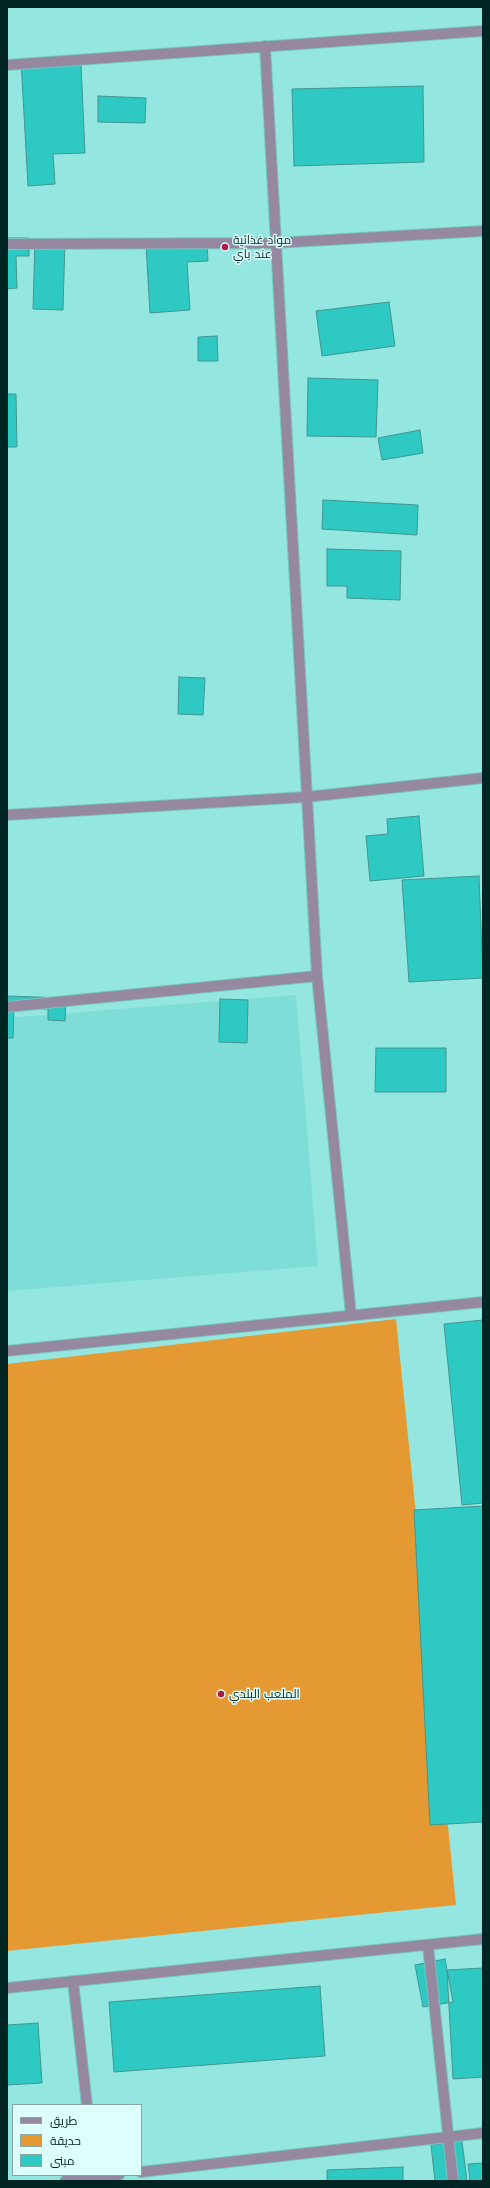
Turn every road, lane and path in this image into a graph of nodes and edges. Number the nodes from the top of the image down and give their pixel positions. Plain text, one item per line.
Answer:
1 (483, 31) edge
2 (265, 46) junction
3 (7, 65) edge
4 (483, 231) edge
5 (275, 243) junction
6 (7, 244) edge
7 (483, 778) edge
8 (306, 797) junction
9 (7, 815) edge
10 (317, 976) junction
11 (7, 1007) edge
12 (483, 1302) edge
13 (351, 1315) junction
14 (7, 1351) edge
15 (483, 1939) edge
16 (428, 1946) junction
17 (73, 1981) junction
18 (7, 1988) edge
19 (86, 2104) edge
20 (483, 2133) edge
21 (448, 2137) junction
22 (142, 2172) edge
23 (111, 2176) edge
24 (95, 2178) edge
25 (66, 2181) edge
26 (453, 2181) edge

1 - 2 street
2 - 3 street
2 - 5 street
4 - 5 street
5 - 6 street
5 - 8 street
7 - 8 street
8 - 9 street
8 - 10 street
10 - 11 street
10 - 13 street
12 - 13 street
13 - 14 street
15 - 16 street
16 - 17 street
16 - 21 street
17 - 18 street
17 - 19 street
20 - 21 street
21 - 22 street
21 - 26 street
23 - 24 street
24 - 25 street

